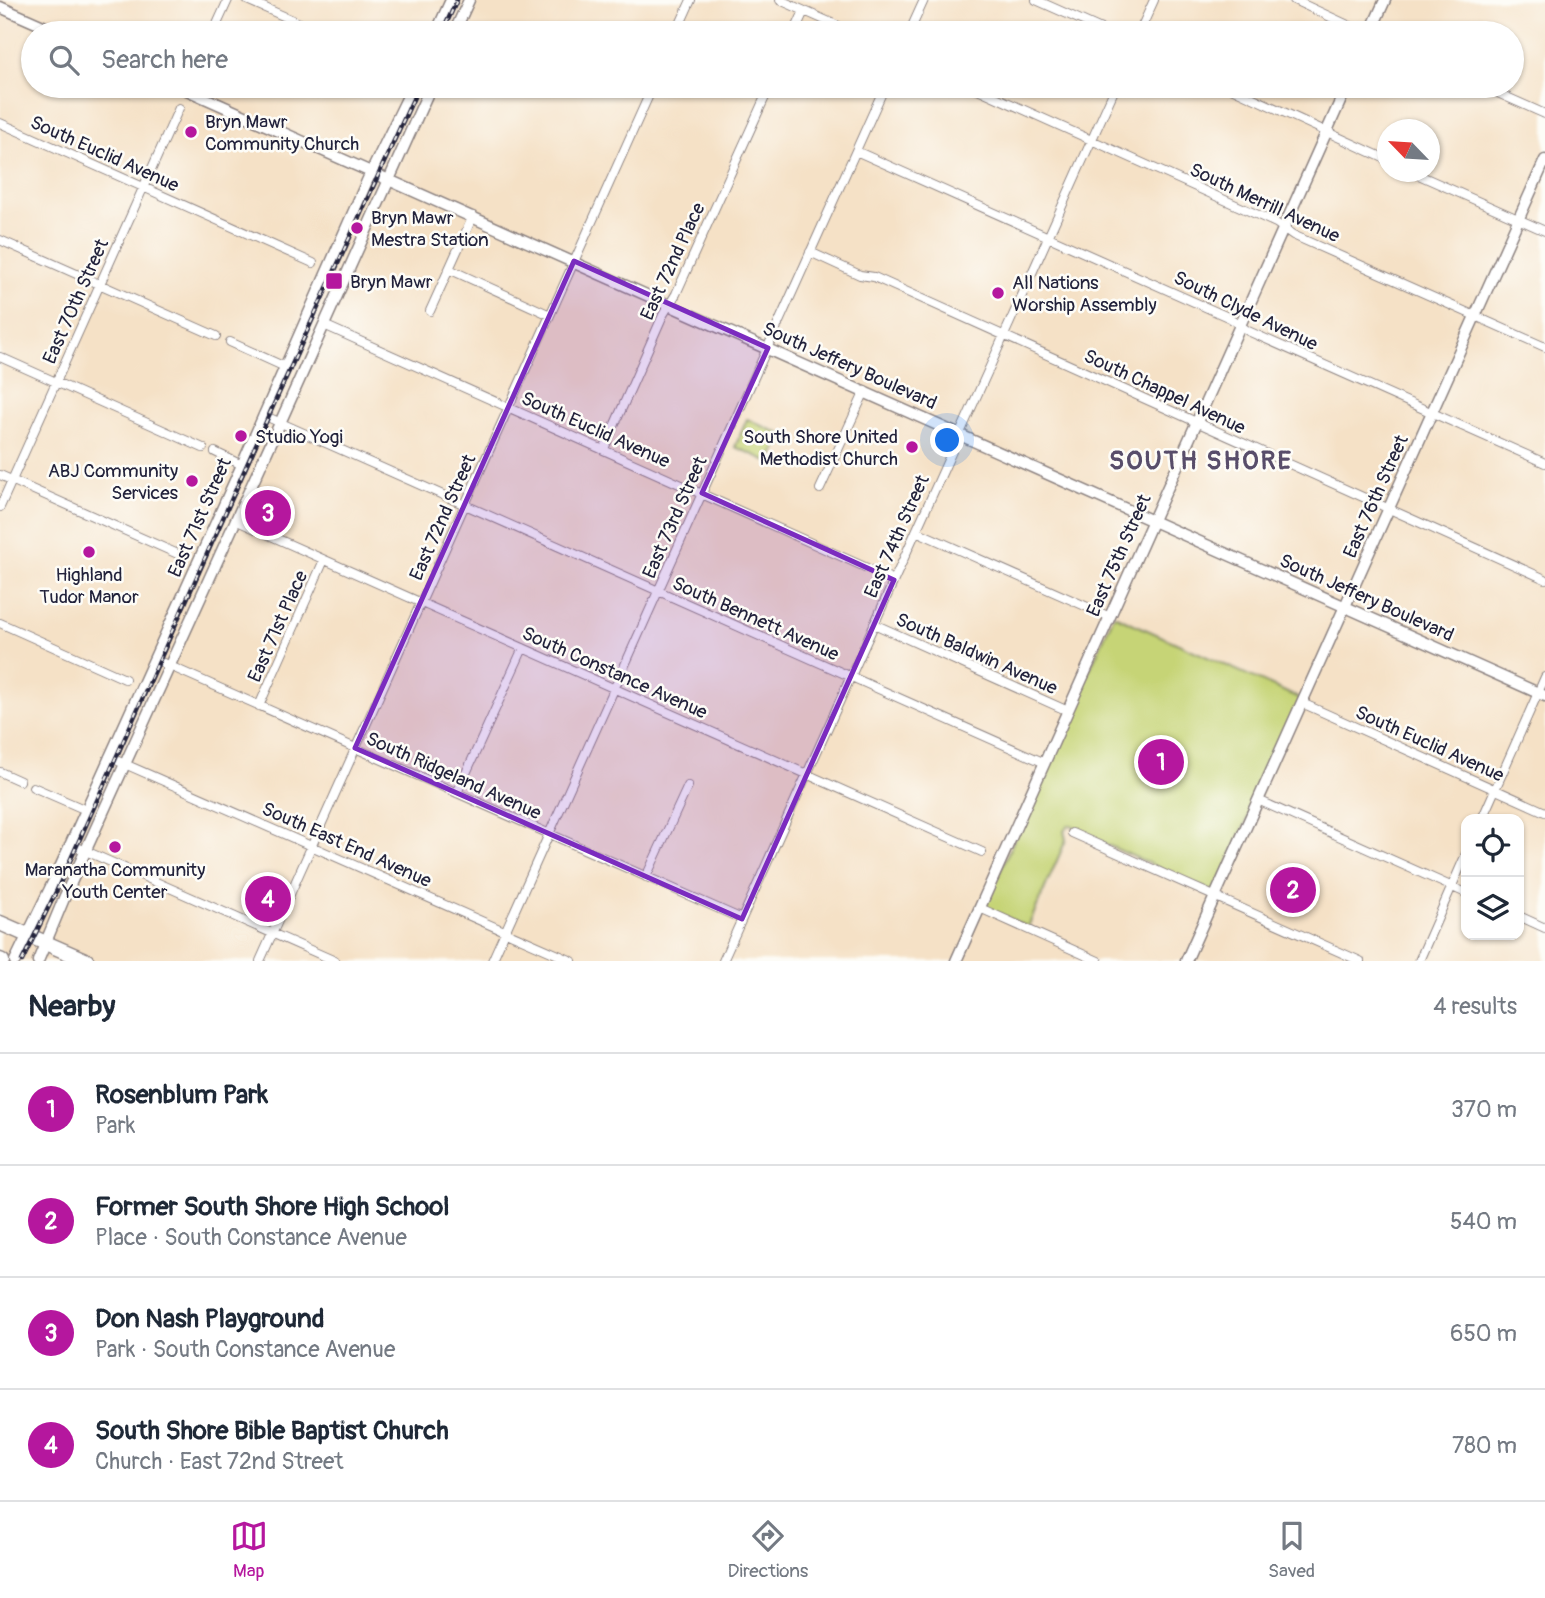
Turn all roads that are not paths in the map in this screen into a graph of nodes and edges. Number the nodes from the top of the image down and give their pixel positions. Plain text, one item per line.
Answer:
1 (228, 0) edge
2 (247, 0) edge
3 (451, 0) edge
4 (469, 0) edge
5 (691, 0) edge
6 (780, 0) edge
7 (924, 0) edge
8 (1036, 0) edge
9 (1154, 0) edge
10 (1294, 0) edge
11 (1385, 0) edge
12 (0, 7) edge
13 (804, 11) junction
14 (32, 21) edge
15 (218, 21) edge
16 (295, 21) edge
17 (441, 21) edge
18 (459, 21) edge
19 (681, 21) edge
20 (799, 21) edge
21 (827, 21) edge
22 (914, 21) edge
23 (1083, 21) edge
24 (1144, 21) edge
25 (1341, 21) edge
26 (1374, 21) edge
27 (209, 98) edge
28 (407, 98) edge
29 (426, 98) edge
30 (648, 98) edge
31 (765, 98) edge
32 (880, 98) edge
33 (998, 98) edge
34 (1110, 98) edge
35 (1254, 98) edge
36 (1342, 98) edge
37 (1509, 98) edge
38 (179, 108) dead end
39 (1545, 114) edge
40 (0, 123) edge
41 (1326, 133) junction
42 (1091, 140) junction
43 (856, 151) junction
44 (1377, 155) edge
45 (1545, 160) edge
46 (372, 172) junction
47 (390, 180) junction
48 (1435, 182) edge
49 (143, 187) junction
50 (473, 216) junction
51 (1519, 219) junction
52 (1283, 228) junction
53 (1545, 231) edge
54 (1048, 237) junction
55 (0, 240) edge
56 (810, 252) junction
57 (574, 261) junction
58 (313, 263) dead end
59 (449, 269) junction
60 (100, 285) junction
61 (670, 304) junction
62 (430, 311) dead end
63 (550, 315) junction
64 (1475, 316) junction
65 (324, 325) junction
66 (1240, 325) junction
67 (1004, 335) junction
68 (216, 336) dead end
69 (230, 342) dead end
70 (1545, 347) edge
71 (768, 348) junction
72 (0, 357) edge
73 (285, 367) junction
74 (56, 382) junction
75 (865, 391) junction
76 (508, 407) junction
77 (1432, 413) junction
78 (263, 415) junction
79 (1196, 422) junction
80 (280, 423) junction
81 (960, 434) junction
82 (203, 448) dead end
83 (604, 449) junction
84 (215, 453) dead end
85 (1545, 463) edge
86 (242, 465) junction
87 (0, 475) edge
88 (12, 480) junction
89 (820, 489) dead end
90 (702, 493) junction
91 (465, 505) junction
92 (0, 507) edge
93 (1389, 509) junction
94 (235, 520) junction
95 (1153, 520) junction
96 (916, 531) junction
97 (180, 555) dead end
98 (324, 560) junction
99 (197, 563) junction
100 (213, 570) junction
101 (1545, 579) edge
102 (894, 580) junction
103 (658, 591) junction
104 (421, 603) junction
105 (1345, 606) junction
106 (1110, 617) junction
107 (0, 623) edge
108 (874, 624) junction
109 (523, 648) junction
110 (154, 659) junction
111 (170, 666) junction
112 (850, 677) junction
113 (1545, 677) edge
114 (125, 679) dead end
115 (614, 689) junction
116 (1542, 694) edge
117 (1302, 703) junction
118 (259, 706) junction
119 (1068, 711) junction
120 (355, 748) junction
121 (109, 757) junction
122 (1045, 763) junction
123 (125, 764) junction
124 (0, 772) edge
125 (807, 774) junction
126 (20, 781) dead end
127 (33, 786) dead end
128 (688, 786) dead end
129 (1495, 789) junction
130 (457, 793) junction
131 (1258, 800) junction
132 (86, 810) junction
133 (1545, 812) edge
134 (1484, 814) edge
135 (1072, 833) dead end
136 (549, 834) junction
137 (70, 844) junction
138 (312, 845) junction
139 (86, 851) junction
140 (982, 852) dead end
141 (1461, 865) edge
142 (646, 877) junction
143 (1452, 886) junction
144 (1461, 890) edge
145 (1215, 897) junction
146 (979, 908) junction
147 (1524, 918) edge
148 (742, 919) junction
149 (0, 923) edge
150 (1545, 928) edge
151 (506, 932) junction
152 (272, 933) junction
153 (27, 935) junction
154 (46, 943) junction
155 (15, 961) edge
156 (38, 961) edge
157 (87, 961) edge
158 (260, 961) edge
159 (335, 961) edge
160 (492, 961) edge
161 (572, 961) edge
162 (723, 961) edge
163 (956, 961) edge
164 (1098, 961) edge
165 (1186, 961) edge
166 (1360, 961) edge
167 (1419, 961) edge

1 - 15 street
2 - 16 street
3 - 17 main road
4 - 18 main road
5 - 19 street
6 - 13 street
7 - 22 street
8 - 23 street
9 - 24 street
10 - 25 street
11 - 26 main road
12 - 14 main road
13 - 20 street
13 - 21 street
27 - 46 main road, South Jeffery Boulevard
28 - 46 main road, East 71st Street
29 - 47 main road, East 71st Street
30 - 57 street, East 72nd Street
31 - 61 street, East 72nd Place
32 - 43 street, East 73rd Street
33 - 42 street, South Merrill Avenue
34 - 42 street, East 74th Street
35 - 41 street
36 - 41 main road, East 75th Street
37 - 39 street
38 - 49 street, East 70th Street
40 - 49 street, South Euclid Avenue
41 - 44 street
41 - 52 main road, East 75th Street
42 - 52 street, South Merrill Avenue
42 - 54 street, East 74th Street
43 - 54 street, South Clyde Avenue
43 - 56 street, East 73rd Street
45 - 51 main road, East 76th Street
46 - 47 main road, South Jeffery Boulevard
46 - 73 main road, East 71st Street
47 - 50 main road, South Jeffery Boulevard
47 - 65 main road, East 71st Street
48 - 51 street
49 - 58 street, South Euclid Avenue
49 - 60 street, East 70th Street
50 - 57 main road, South Jeffery Boulevard
50 - 59 street
51 - 53 street
51 - 64 main road, East 76th Street
52 - 64 street, South Merrill Avenue
52 - 66 main road, East 75th Street
54 - 66 street, South Clyde Avenue
54 - 67 street, East 74th Street
55 - 60 street
56 - 67 street, South Chappel Avenue
56 - 71 street, East 73rd Street
57 - 61 main road, South Jeffery Boulevard
57 - 63 street, East 72nd Street
59 - 62 street
59 - 63 street
60 - 68 street
60 - 74 street, East 70th Street
61 - 71 main road, South Jeffery Boulevard
61 - 83 street, East 72nd Place
63 - 76 street, East 72nd Street
64 - 70 street, South Merrill Avenue
64 - 77 main road, East 76th Street
65 - 76 street, South Euclid Avenue
65 - 80 main road, East 71st Street
66 - 77 street, South Clyde Avenue
66 - 79 main road, East 75th Street
67 - 79 street, South Chappel Avenue
67 - 81 street, East 74th Street
69 - 73 street
71 - 75 main road, South Jeffery Boulevard
71 - 90 street, East 73rd Street
72 - 74 street
73 - 78 main road, East 71st Street
74 - 82 street
74 - 88 street, East 70th Street
75 - 81 main road, South Jeffery Boulevard
75 - 89 street
76 - 83 street, South Euclid Avenue
76 - 91 street, East 72nd Street
77 - 85 street, South Clyde Avenue
77 - 93 main road, East 76th Street
78 - 80 street, South Bennett Avenue
78 - 86 main road, East 71st Street
79 - 93 street, South Chappel Avenue
79 - 95 main road, East 75th Street
80 - 91 street, South Bennett Avenue
80 - 94 main road, East 71st Street
81 - 95 main road, South Jeffery Boulevard
81 - 96 street, East 74th Street
83 - 90 street, South Euclid Avenue
84 - 86 street
86 - 99 main road, East 71st Street
87 - 88 street
88 - 92 street, East 70th Street
88 - 97 street
90 - 102 street, South Euclid Avenue
90 - 103 street, East 73rd Street
91 - 103 street, South Bennett Avenue
91 - 104 street, East 72nd Street
93 - 101 street, South Chappel Avenue
93 - 105 main road, East 76th Street
94 - 98 street, South Constance Avenue
94 - 100 main road, East 71st Street
95 - 105 main road, South Jeffery Boulevard
95 - 106 main road, East 75th Street
96 - 102 street, East 74th Street
96 - 106 street
98 - 104 street, South Constance Avenue
98 - 118 street, East 71st Place
99 - 100 street
99 - 110 main road, East 71st Street
100 - 111 main road, East 71st Street
102 - 108 street, East 74th Street
103 - 112 street, South Bennett Avenue
103 - 115 street, East 73rd Street
104 - 109 street, South Constance Avenue
104 - 120 street, East 72nd Street
105 - 116 main road, South Jeffery Boulevard
105 - 117 main road, East 76th Street
106 - 119 main road, East 75th Street
107 - 114 street
108 - 112 street, East 74th Street
108 - 119 street, South Baldwin Avenue
109 - 115 street, South Constance Avenue
109 - 130 street
110 - 111 street, South Ridgeland Avenue
110 - 121 main road, East 71st Street
111 - 118 street, South Ridgeland Avenue
111 - 123 main road, East 71st Street
112 - 122 street, South Bennett Avenue
112 - 125 street, East 74th Street
113 - 116 street
115 - 125 street, South Constance Avenue
115 - 136 street, East 73rd Street
116 - 129 street
117 - 129 street, South Euclid Avenue
117 - 131 main road, East 76th Street
118 - 120 street, South Ridgeland Avenue
119 - 122 main road, East 75th Street
120 - 130 street, South Ridgeland Avenue
120 - 138 street, East 72nd Street
121 - 123 street, South East End Avenue
121 - 132 main road, East 71st Street
122 - 146 main road, East 75th Street
123 - 138 street, South East End Avenue
123 - 139 main road, East 71st Street
124 - 126 street
125 - 140 street, South Constance Avenue
125 - 148 street, East 74th Street
127 - 132 street
128 - 142 street
129 - 133 street, South Euclid Avenue
129 - 134 street
130 - 136 street, South Ridgeland Avenue
131 - 143 street
131 - 145 main road, East 76th Street
132 - 137 main road, East 71st Street
135 - 145 street
136 - 142 street, South Ridgeland Avenue
136 - 151 street, East 73rd Street
137 - 139 street
137 - 153 main road, East 71st Street
138 - 151 street, South East End Avenue
138 - 152 street, East 72nd Street
139 - 152 street
139 - 154 main road, East 71st Street
141 - 143 street
142 - 148 street, South Ridgeland Avenue
143 - 144 street
143 - 167 street
145 - 165 main road, East 76th Street
145 - 166 street
146 - 163 main road, East 75th Street
146 - 164 street
147 - 150 street
148 - 162 street, East 74th Street
149 - 153 highway
151 - 160 street, East 73rd Street
151 - 161 street, South East End Avenue
152 - 158 street, East 72nd Street
152 - 159 street
153 - 154 highway
153 - 155 main road, East 71st Street
154 - 156 main road, East 71st Street
154 - 157 highway

